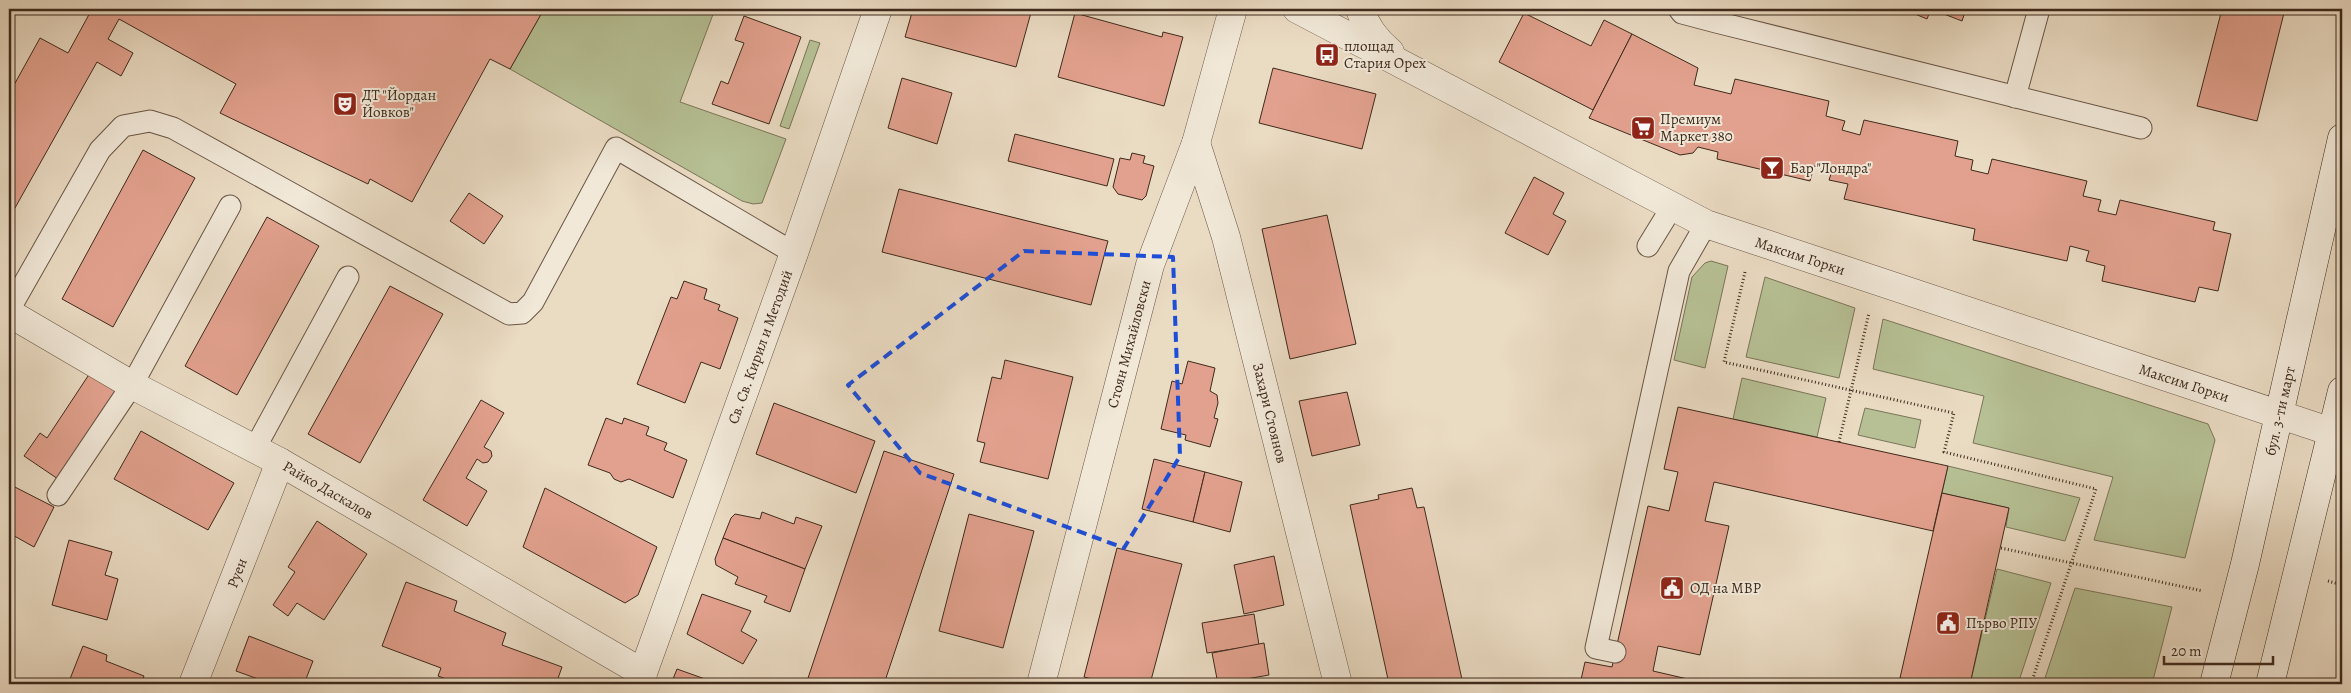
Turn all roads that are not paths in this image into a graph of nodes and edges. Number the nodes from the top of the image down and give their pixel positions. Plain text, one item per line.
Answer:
1 (878, 9) edge
2 (1233, 9) edge
3 (1298, 9) edge
4 (1360, 9) edge
5 (1679, 9) edge
6 (2039, 9) edge
7 (1405, 65) junction
8 (2015, 97) junction
9 (2141, 128) dead end
10 (2342, 138) edge
11 (1196, 143) junction
12 (230, 206) dead end
13 (1672, 207) junction
14 (1706, 224) junction
15 (1648, 246) dead end
16 (794, 253) junction
17 (348, 277) dead end
18 (9, 312) edge
19 (132, 384) junction
20 (2342, 391) edge
21 (2279, 414) junction
22 (2332, 432) junction
23 (254, 450) junction
24 (280, 462) junction
25 (58, 495) dead end
26 (1615, 652) dead end
27 (641, 679) edge
28 (193, 684) edge
29 (1041, 684) edge
30 (1338, 684) edge
31 (2214, 684) edge
32 (2270, 684) edge

1 - 16 street, Св. Св. Кирил и Методий
2 - 11 street, Стоян Михайловски
3 - 7 street, Максим Горки
4 - 7 street
5 - 8 lane
6 - 8 lane
7 - 13 street, Максим Горки
8 - 9 lane
10 - 21 street, бул. 3-ти март
11 - 29 street, Стоян Михайловски
11 - 30 street, Захари Стоянов
12 - 19 lane
13 - 14 street, Максим Горки
13 - 15 lane
14 - 21 street, Максим Горки
14 - 26 lane
16 - 18 lane
16 - 27 street, Св. Св. Кирил и Методий
17 - 23 lane
18 - 19 street, Райко Даскалов
19 - 23 street, Райко Даскалов
19 - 25 lane
20 - 22 street
21 - 22 street, Максим Горки
21 - 31 street, бул. 3-ти март
22 - 32 street
23 - 24 street, Райко Даскалов
24 - 27 street, Райко Даскалов
24 - 28 street, Руен

